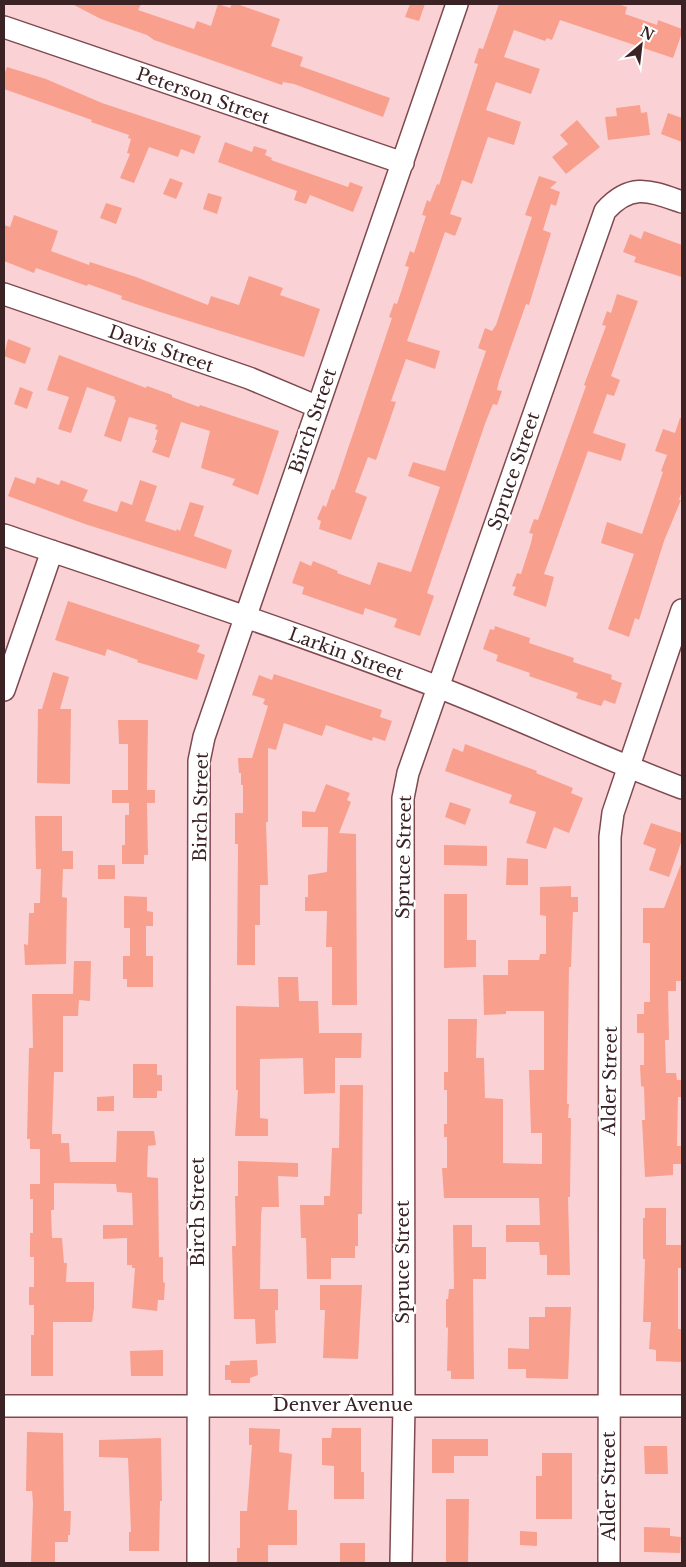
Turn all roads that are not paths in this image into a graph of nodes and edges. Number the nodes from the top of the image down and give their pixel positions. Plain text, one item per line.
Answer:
1 (457, 4) edge
2 (4, 27) edge
3 (403, 163) junction
4 (682, 202) edge
5 (4, 294) edge
6 (318, 406) junction
7 (4, 535) edge
8 (52, 551) junction
9 (682, 610) edge
10 (245, 618) junction
11 (438, 687) junction
12 (4, 690) edge
13 (628, 768) junction
14 (682, 788) edge
15 (404, 1405) junction
16 (4, 1406) edge
17 (198, 1406) junction
18 (609, 1406) junction
19 (682, 1406) edge
20 (198, 1563) edge
21 (400, 1563) edge
22 (609, 1563) edge

1 - 3 street, Birch Street
2 - 3 street, Peterson Street
3 - 6 street, Birch Street
4 - 11 street, Spruce Street
5 - 6 street, Davis Street
6 - 10 street, Birch Street
7 - 8 street, Larkin Street
8 - 10 street, Larkin Street
8 - 12 street
9 - 13 street, Alder Street
10 - 11 street, Larkin Street
10 - 17 street, Birch Street
11 - 13 street, Larkin Street
11 - 15 street, Spruce Street
13 - 14 street, Larkin Street
13 - 18 street, Alder Street
15 - 17 street, Denver Avenue
15 - 18 street, Denver Avenue
15 - 21 street, Spruce Street
16 - 17 street, Denver Avenue
17 - 20 street, Birch Street
18 - 19 street, Denver Avenue
18 - 22 street, Alder Street

